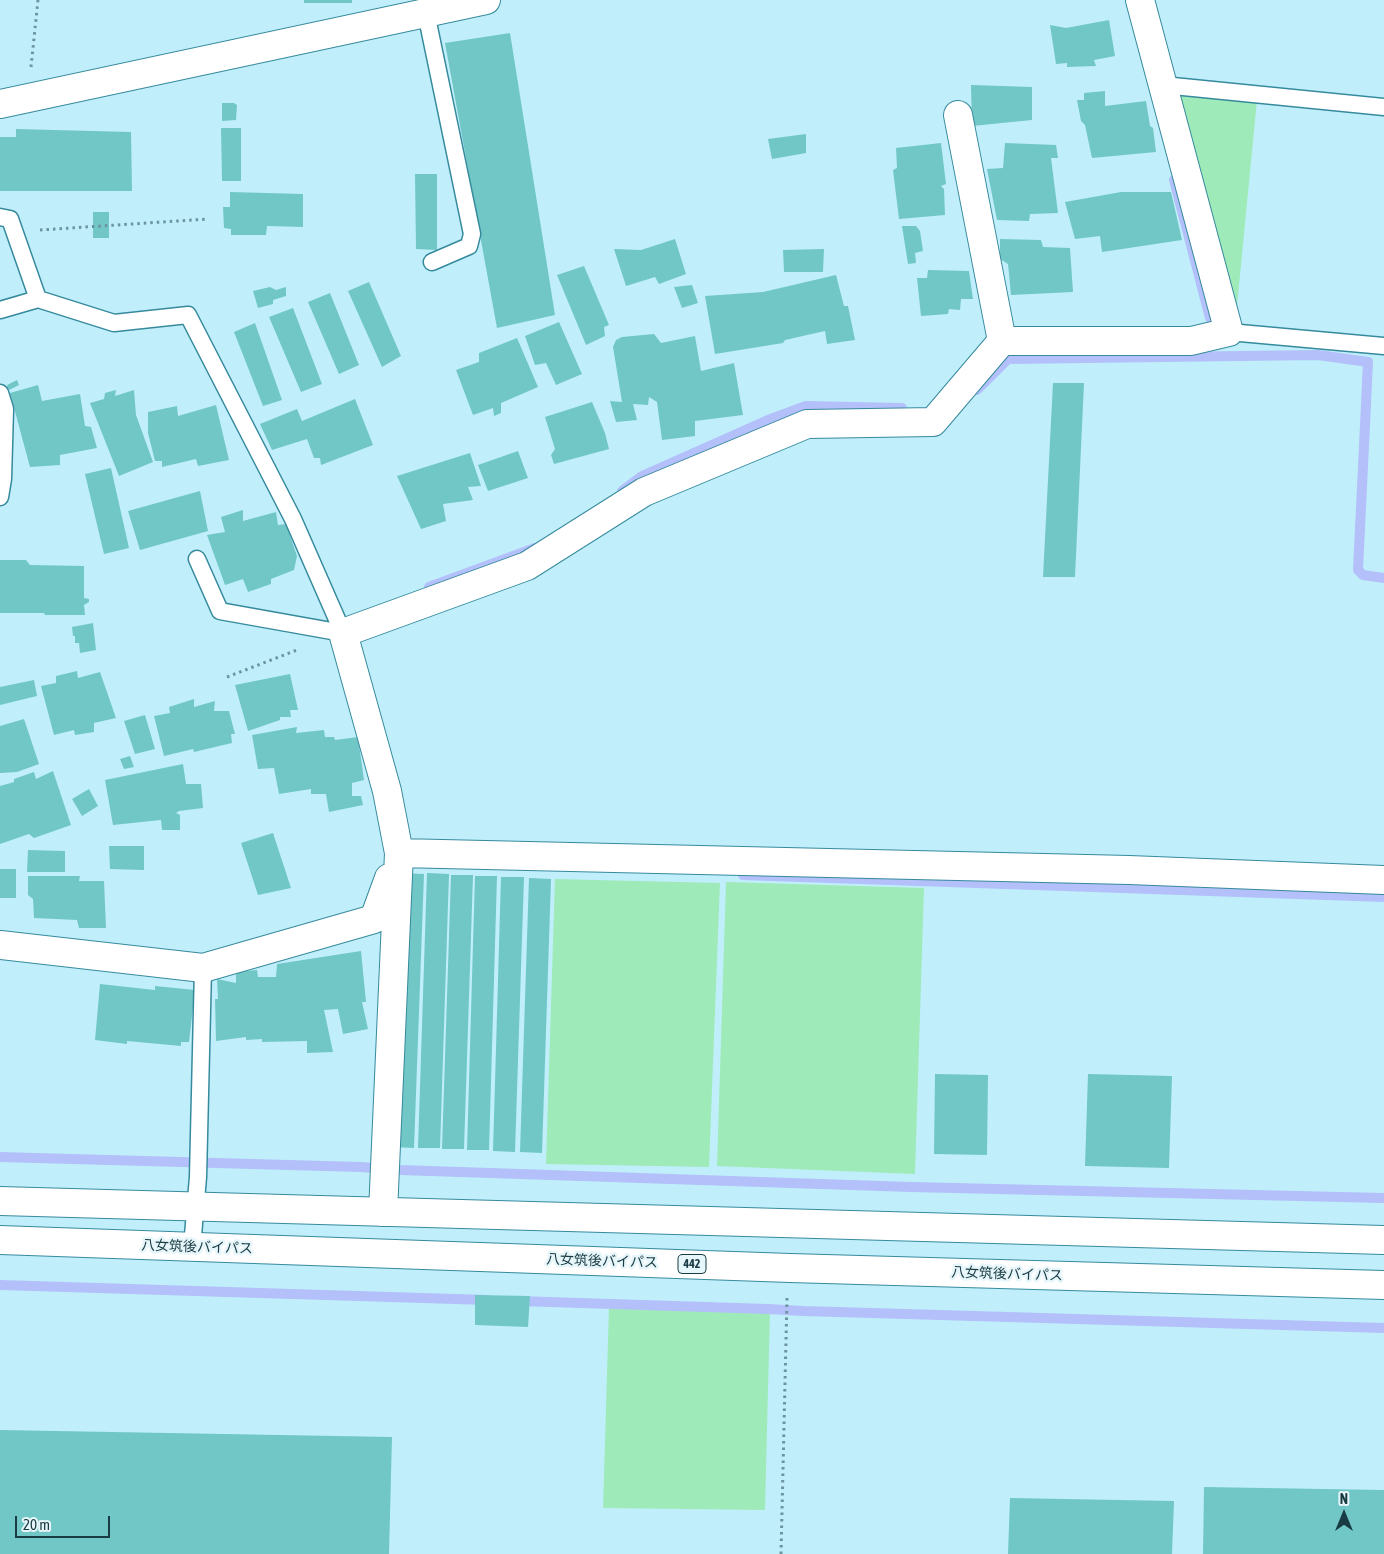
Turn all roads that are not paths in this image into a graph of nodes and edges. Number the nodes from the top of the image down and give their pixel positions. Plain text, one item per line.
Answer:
1 (486, 0) edge
2 (1140, 0) edge
3 (426, 13) junction
4 (1163, 85) junction
5 (0, 104) edge
6 (1384, 108) edge
7 (958, 115) dead end
8 (0, 217) edge
9 (432, 262) dead end
10 (38, 299) junction
11 (0, 310) edge
12 (1229, 332) junction
13 (1002, 341) junction
14 (1384, 346) edge
15 (0, 393) edge
16 (0, 497) edge
17 (197, 558) dead end
18 (343, 633) junction
19 (398, 853) junction
20 (1384, 880) edge
21 (0, 945) edge
22 (203, 968) junction
23 (0, 1201) edge
24 (196, 1206) junction
25 (383, 1212) junction
26 (0, 1240) edge
27 (1384, 1240) edge
28 (192, 1247) junction
29 (1384, 1286) edge

1 - 3 main road
2 - 4 main road
3 - 5 main road
3 - 9 lane
4 - 6 lane
4 - 12 main road
7 - 13 main road
8 - 10 lane
10 - 11 lane
10 - 18 lane
12 - 13 main road
12 - 14 lane
13 - 18 main road
15 - 16 lane
17 - 18 lane
18 - 19 main road
19 - 20 main road
19 - 22 main road
19 - 25 main road
21 - 22 main road
22 - 24 lane
23 - 24 main road
24 - 25 main road
24 - 28 lane
25 - 27 main road
26 - 28 main road, 八女筑後バイパス / 442
28 - 29 main road, 八女筑後バイパス / 442

